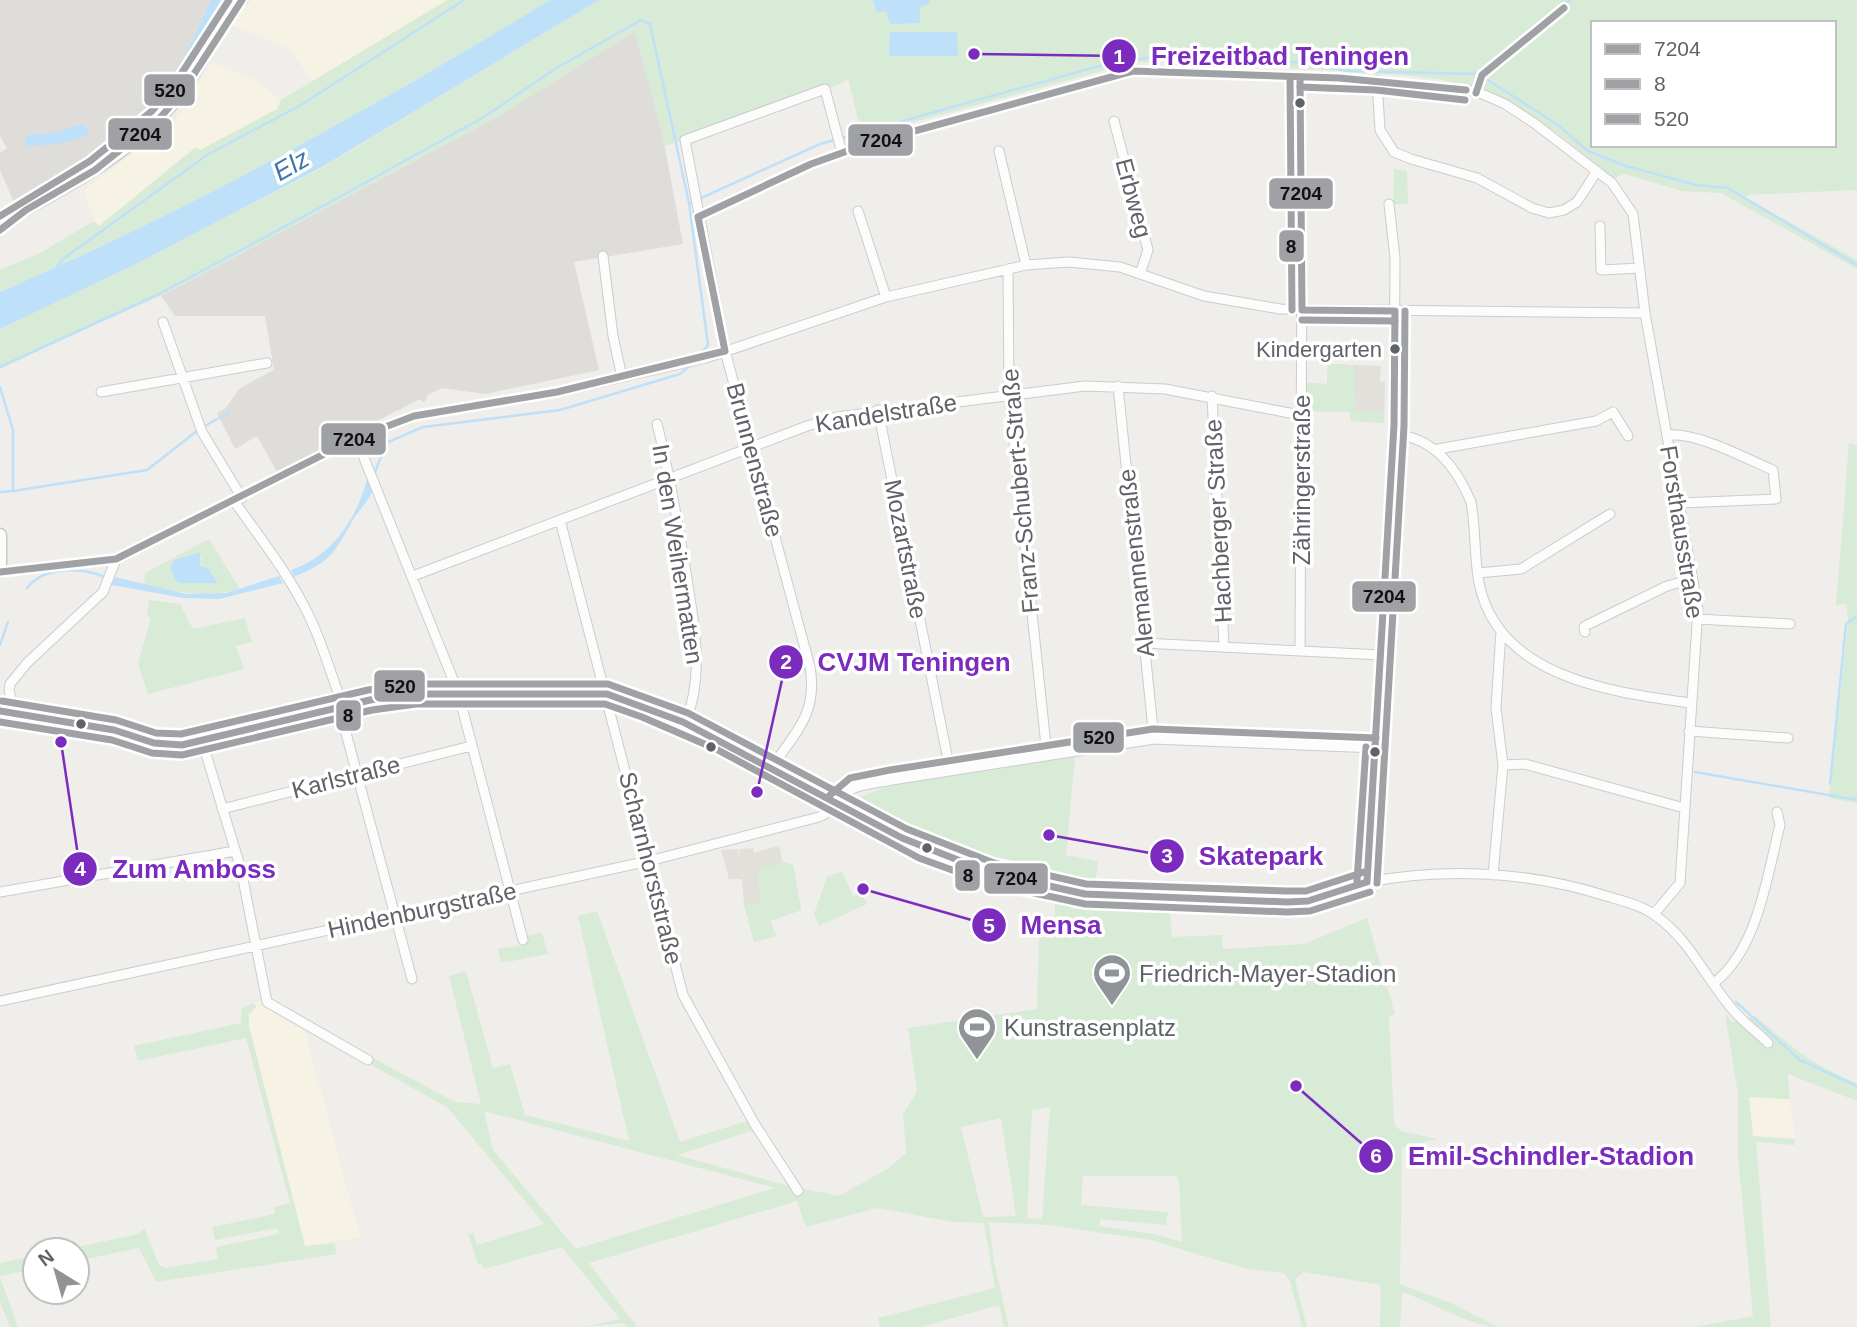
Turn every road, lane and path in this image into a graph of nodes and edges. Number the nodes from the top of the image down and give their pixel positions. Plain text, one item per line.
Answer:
1 (242, 0) edge
2 (1300, 77) junction
3 (1377, 80) junction
4 (1114, 121) dead end
5 (841, 148) junction
6 (999, 151) dead end
7 (1597, 171) junction
8 (1389, 204) dead end
9 (858, 211) dead end
10 (698, 217) junction
11 (1600, 226) dead end
12 (0, 227) edge
13 (603, 256) dead end
14 (1026, 265) junction
15 (1640, 268) junction
16 (1008, 269) junction
17 (1140, 274) junction
18 (886, 297) junction
19 (1302, 310) junction
20 (1395, 311) junction
21 (1645, 313) junction
22 (163, 322) dead end
23 (725, 351) junction
24 (267, 363) dead end
25 (622, 377) junction
26 (181, 379) junction
27 (1118, 386) junction
28 (101, 392) dead end
29 (1009, 395) junction
30 (1212, 396) junction
31 (878, 410) junction
32 (1300, 415) junction
33 (657, 424) dead end
34 (1667, 435) junction
35 (1394, 436) junction
36 (1628, 436) dead end
37 (356, 438) junction
38 (752, 447) junction
39 (1438, 449) junction
40 (671, 479) junction
41 (238, 499) junction
42 (1681, 503) junction
43 (1611, 514) dead end
44 (561, 520) junction
45 (0, 535) edge
46 (117, 559) junction
47 (0, 572) edge
48 (1479, 573) junction
49 (413, 576) junction
50 (1692, 579) junction
51 (1697, 619) junction
52 (1790, 624) dead end
53 (1501, 631) junction
54 (1585, 632) dead end
55 (1143, 643) junction
56 (1224, 646) junction
57 (1300, 650) junction
58 (1381, 655) junction
59 (458, 692) junction
60 (607, 694) junction
61 (1690, 703) junction
62 (340, 707) junction
63 (0, 711) edge
64 (16, 714) junction
65 (685, 724) junction
66 (1689, 731) junction
67 (1788, 738) dead end
68 (1154, 739) junction
69 (202, 741) junction
70 (471, 746) junction
71 (1376, 748) junction
72 (1047, 755) junction
73 (1503, 765) junction
74 (771, 768) junction
75 (950, 770) junction
76 (358, 773) junction
77 (837, 803) junction
78 (1684, 808) junction
79 (222, 810) junction
80 (1777, 812) dead end
81 (235, 851) junction
82 (649, 861) junction
83 (1493, 875) junction
84 (1367, 882) junction
85 (0, 891) edge
86 (509, 891) junction
87 (1654, 914) junction
88 (395, 916) junction
89 (523, 940) dead end
90 (257, 946) junction
91 (412, 979) dead end
92 (1714, 984) junction
93 (0, 1001) edge
94 (1768, 1043) dead end
95 (368, 1060) dead end
96 (798, 1191) dead end

1 - 12 street
2 - 3 street, Forsthausstraße
2 - 5 street, Forsthausstraße
2 - 19 street, Zähringerstraße
3 - 7 street, Forsthausstraße
3 - 7 street
4 - 17 street, Erbweg
5 - 10 street, Forsthausstraße
5 - 10 street, Brunnenstraße
6 - 14 street
7 - 15 street, Forsthausstraße
8 - 20 street
9 - 18 street
10 - 23 street, Brunnenstraße
11 - 15 street
13 - 25 street
14 - 16 street
14 - 17 street
15 - 21 street, Forsthausstraße
16 - 18 street
16 - 29 street, Franz-Schubert-Straße
17 - 19 street
18 - 23 street
19 - 20 street
19 - 32 street, Zähringerstraße
20 - 21 street
20 - 35 street
21 - 34 street, Forsthausstraße
22 - 26 street
23 - 25 street
23 - 38 street, Brunnenstraße
24 - 26 street
25 - 37 street
26 - 28 street
26 - 41 street
27 - 29 street, Kandelstraße
27 - 30 street, Kandelstraße
27 - 55 street, Alemannenstraße
29 - 31 street, Kandelstraße
29 - 72 street, Franz-Schubert-Straße
30 - 32 street, Kandelstraße
30 - 56 street, Hachberger Straße
31 - 38 street, Kandelstraße
31 - 75 street, Mozartstraße
32 - 57 street, Zähringerstraße
33 - 40 street, In den Weihermatten
34 - 42 street, Forsthausstraße
34 - 42 street
35 - 39 street
35 - 58 street
36 - 39 street
37 - 41 street
37 - 49 street
38 - 40 street, Kandelstraße
38 - 74 street, Brunnenstraße
39 - 48 street
40 - 44 street, Kandelstraße
40 - 65 street, In den Weihermatten
41 - 46 street
41 - 62 street
42 - 50 street, Forsthausstraße
43 - 48 street
44 - 49 street, Kandelstraße
44 - 60 street, Scharnhorststraße
45 - 47 main road
46 - 47 street
46 - 64 street
48 - 53 street
49 - 59 street
50 - 51 street, Forsthausstraße
50 - 54 street
51 - 52 street
51 - 61 street, Forsthausstraße
53 - 61 street
53 - 73 street
55 - 56 street
55 - 68 street, Alemannenstraße
56 - 57 street
57 - 58 street
58 - 71 street
59 - 60 street
59 - 62 street
59 - 70 street
60 - 65 street
60 - 82 street, Scharnhorststraße
61 - 66 street, Forsthausstraße
62 - 69 street
62 - 76 street
63 - 64 street
64 - 69 street
65 - 74 street
66 - 67 street
66 - 78 street, Forsthausstraße
68 - 71 street, Hindenburgstraße
68 - 72 street, Hindenburgstraße
69 - 79 street
70 - 76 street, Karlstraße
70 - 86 street
71 - 84 street
72 - 75 street, Hindenburgstraße
73 - 78 street
73 - 83 street
74 - 77 street
75 - 77 street, Hindenburgstraße
76 - 79 street, Karlstraße
76 - 88 street
77 - 82 street, Hindenburgstraße
77 - 84 street
78 - 87 street, Forsthausstraße
79 - 81 street
80 - 92 street
81 - 85 street
81 - 90 street
82 - 86 street, Hindenburgstraße
82 - 96 street, Scharnhorststraße
83 - 84 street
83 - 87 street
86 - 88 street, Hindenburgstraße
86 - 89 street
87 - 92 street
88 - 90 street, Hindenburgstraße
88 - 91 street
90 - 93 street, Hindenburgstraße
90 - 95 street
92 - 94 street

